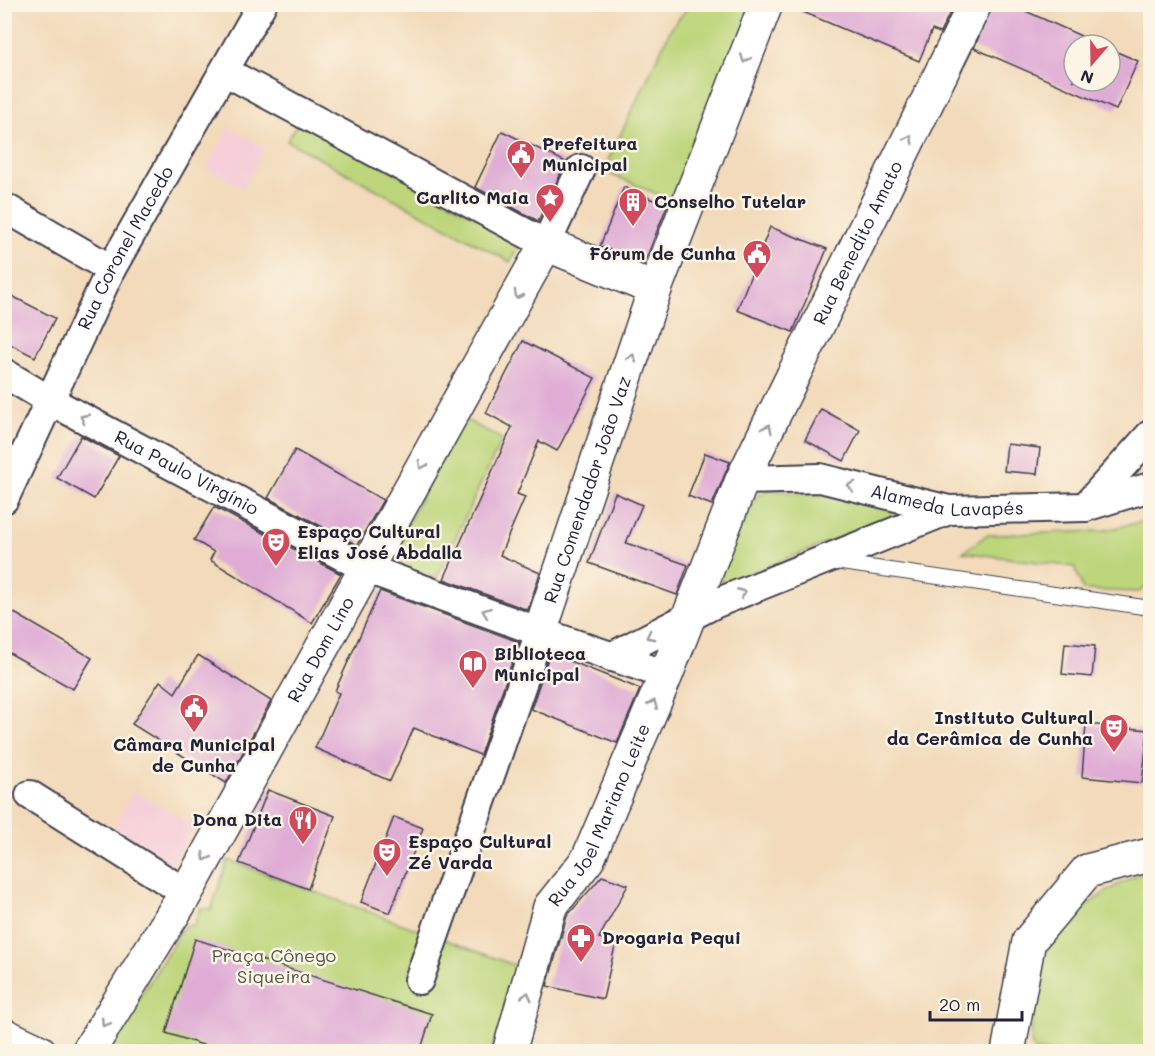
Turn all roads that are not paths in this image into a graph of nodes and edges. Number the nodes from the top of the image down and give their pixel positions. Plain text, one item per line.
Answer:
1 (262, 4) edge
2 (766, 4) edge
3 (975, 4) edge
4 (224, 71) junction
5 (582, 169) dead end
6 (4, 207) edge
7 (546, 244) junction
8 (111, 269) junction
9 (655, 289) junction
10 (4, 373) edge
11 (49, 400) junction
12 (1150, 435) edge
13 (742, 480) junction
14 (1150, 487) edge
15 (4, 499) edge
16 (1085, 507) junction
17 (949, 510) junction
18 (823, 561) junction
19 (365, 568) junction
20 (1150, 608) edge
21 (688, 615) junction
22 (540, 632) junction
23 (611, 657) junction
24 (666, 675) junction
25 (30, 795) dead end
26 (1150, 855) edge
27 (186, 893) junction
28 (419, 980) dead end
29 (4, 1035) edge
30 (40, 1052) edge
31 (88, 1052) edge
32 (509, 1052) edge
33 (1008, 1052) edge

1 - 4 street, Rua Coronel Macedo
2 -> 9 street, Rua Comendador João Vaz
13 -> 3 street, Rua Benedito Amato
4 - 7 street
4 - 8 street, Rua Coronel Macedo
5 - 7 street
6 - 8 street
7 - 9 street
7 -> 19 street, Rua Dom Lino
8 - 11 street, Rua Coronel Macedo
22 -> 9 street, Rua Comendador João Vaz
10 - 11 street, Rua Paulo Virgínio
11 - 15 street, Rua Coronel Macedo
19 -> 11 street, Rua Paulo Virgínio
12 - 16 street
17 -> 13 street, Alameda Lavapés
13 - 21 street, Rua Benedito Amato
14 - 16 street, Alameda Lavapés
16 - 17 street, Alameda Lavapés
17 - 18 street
18 - 20 lane
21 -> 18 street
22 -> 19 street, Rua Paulo Virgínio
19 -> 27 street, Rua Dom Lino
21 -> 23 street
21 - 24 street, Rua Joel Mariano Leite
22 - 23 street
22 - 28 street, Rua Comendador João Vaz
23 - 24 street
32 -> 24 street, Rua Joel Mariano Leite
25 - 27 street
26 - 33 street
27 -> 31 street, Rua Dom Lino
29 - 30 street

